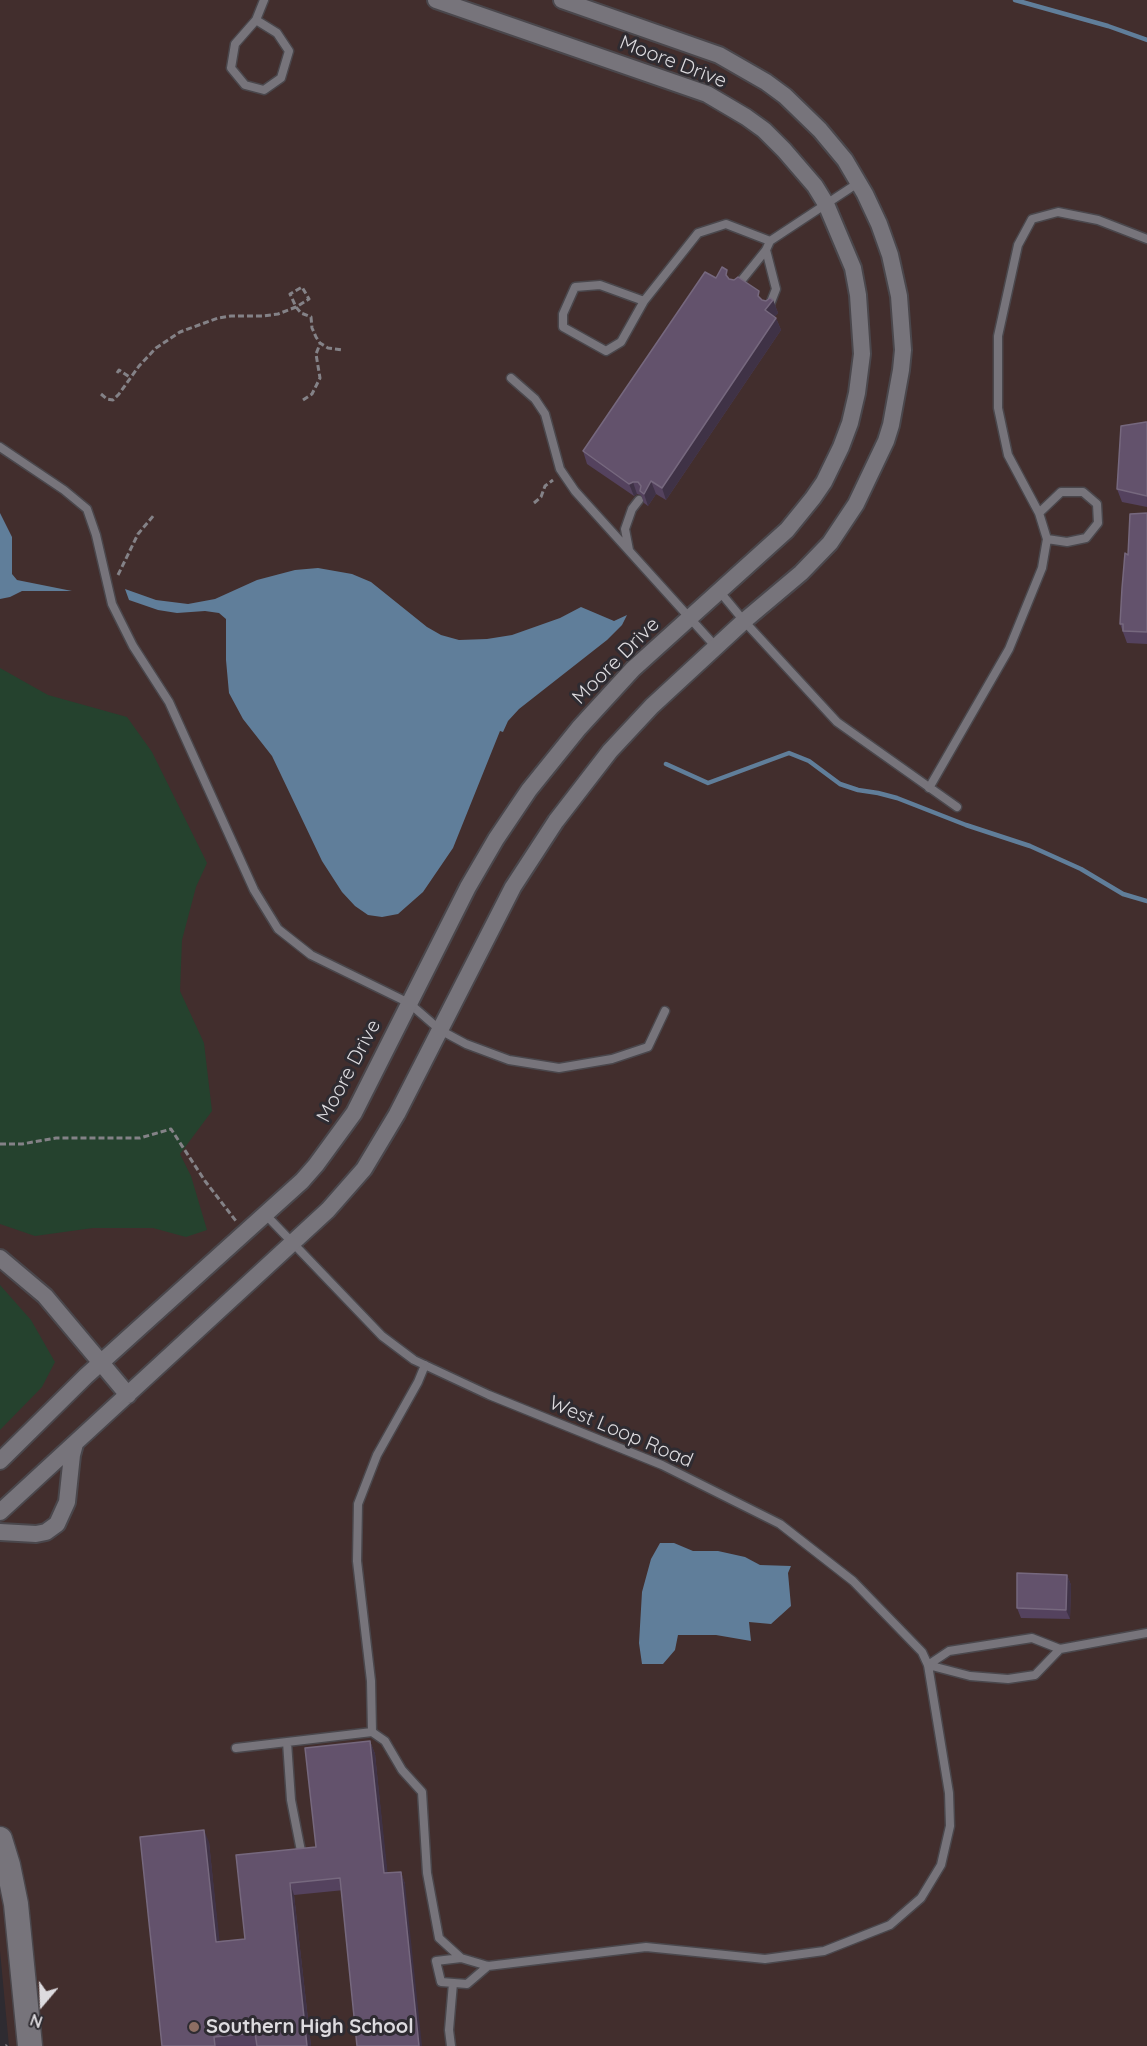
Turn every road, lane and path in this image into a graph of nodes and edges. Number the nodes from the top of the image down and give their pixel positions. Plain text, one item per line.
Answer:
1 (264, 0) edge
2 (435, 0) edge
3 (562, 0) edge
4 (256, 20) junction
5 (858, 183) junction
6 (825, 204) junction
7 (1147, 239) edge
8 (770, 241) junction
9 (766, 250) junction
10 (737, 286) edge
11 (644, 301) junction
12 (296, 307) junction
13 (769, 307) edge
14 (320, 343) junction
15 (343, 350) dead end
16 (117, 373) dead end
17 (131, 378) junction
18 (511, 378) dead end
19 (100, 394) dead end
20 (303, 400) dead end
21 (0, 447) edge
22 (555, 478) dead end
23 (639, 500) edge
24 (534, 503) dead end
25 (1039, 513) junction
26 (154, 515) dead end
27 (1047, 539) junction
28 (629, 550) junction
29 (115, 581) dead end
30 (720, 592) junction
31 (690, 619) junction
32 (744, 621) junction
33 (716, 647) junction
34 (929, 788) junction
35 (957, 807) dead end
36 (409, 1003) junction
37 (665, 1011) dead end
38 (440, 1030) junction
39 (0, 1144) edge
40 (265, 1214) junction
41 (245, 1232) junction
42 (293, 1242) junction
43 (0, 1258) edge
44 (101, 1363) junction
45 (425, 1365) junction
46 (128, 1395) junction
47 (75, 1444) junction
48 (0, 1461) edge
49 (0, 1512) edge
50 (0, 1532) edge
51 (1147, 1633) edge
52 (1060, 1649) junction
53 (928, 1665) junction
54 (372, 1732) junction
55 (287, 1742) junction
56 (236, 1748) dead end
57 (0, 1839) edge
58 (301, 1851) edge
59 (461, 1958) junction
60 (488, 1966) junction
61 (453, 1983) junction
62 (15, 2046) edge
63 (451, 2046) edge

1 - 4 lane
2 - 6 street, Moore Drive
3 - 5 street, Moore Drive
4 - 4 lane
5 - 6 lane
5 - 32 street, Moore Drive
6 - 8 lane
6 - 30 street, Moore Drive
7 - 25 lane
8 - 9 lane
8 - 11 lane
9 - 10 lane
9 - 13 lane
11 - 11 lane
12 - 12 path
12 - 14 path
12 - 17 path
14 - 15 path
14 - 20 path
16 - 17 path
17 - 19 path
18 - 28 lane
21 - 36 lane
22 - 24 path
23 - 28 lane
25 - 27 lane
25 - 27 lane
26 - 29 path
27 - 34 lane
28 - 31 lane
30 - 31 street, Moore Drive
30 - 32 lane
31 - 33 lane
31 - 36 street, Moore Drive
32 - 33 street, Moore Drive
32 - 34 lane
33 - 38 street, Moore Drive
34 - 35 lane
36 - 38 lane
36 - 40 street, Moore Drive
37 - 38 lane
38 - 42 street, Moore Drive
39 - 41 path
40 - 41 street, Moore Drive
40 - 42 lane, West Loop Road
41 - 44 street, Moore Drive
42 - 45 lane, West Loop Road
42 - 46 street, Moore Drive
43 - 44 street
44 - 46 street
44 - 48 street, Moore Drive
45 - 53 lane, West Loop Road
45 - 54 lane
46 - 47 street, Moore Drive
47 - 49 street, Moore Drive
47 - 50 street
51 - 52 lane
52 - 53 lane
52 - 53 lane
53 - 60 lane
54 - 55 lane
54 - 59 lane
55 - 56 lane
55 - 58 lane
57 - 62 main road
59 - 60 lane
59 - 61 lane
60 - 61 lane
61 - 63 lane

